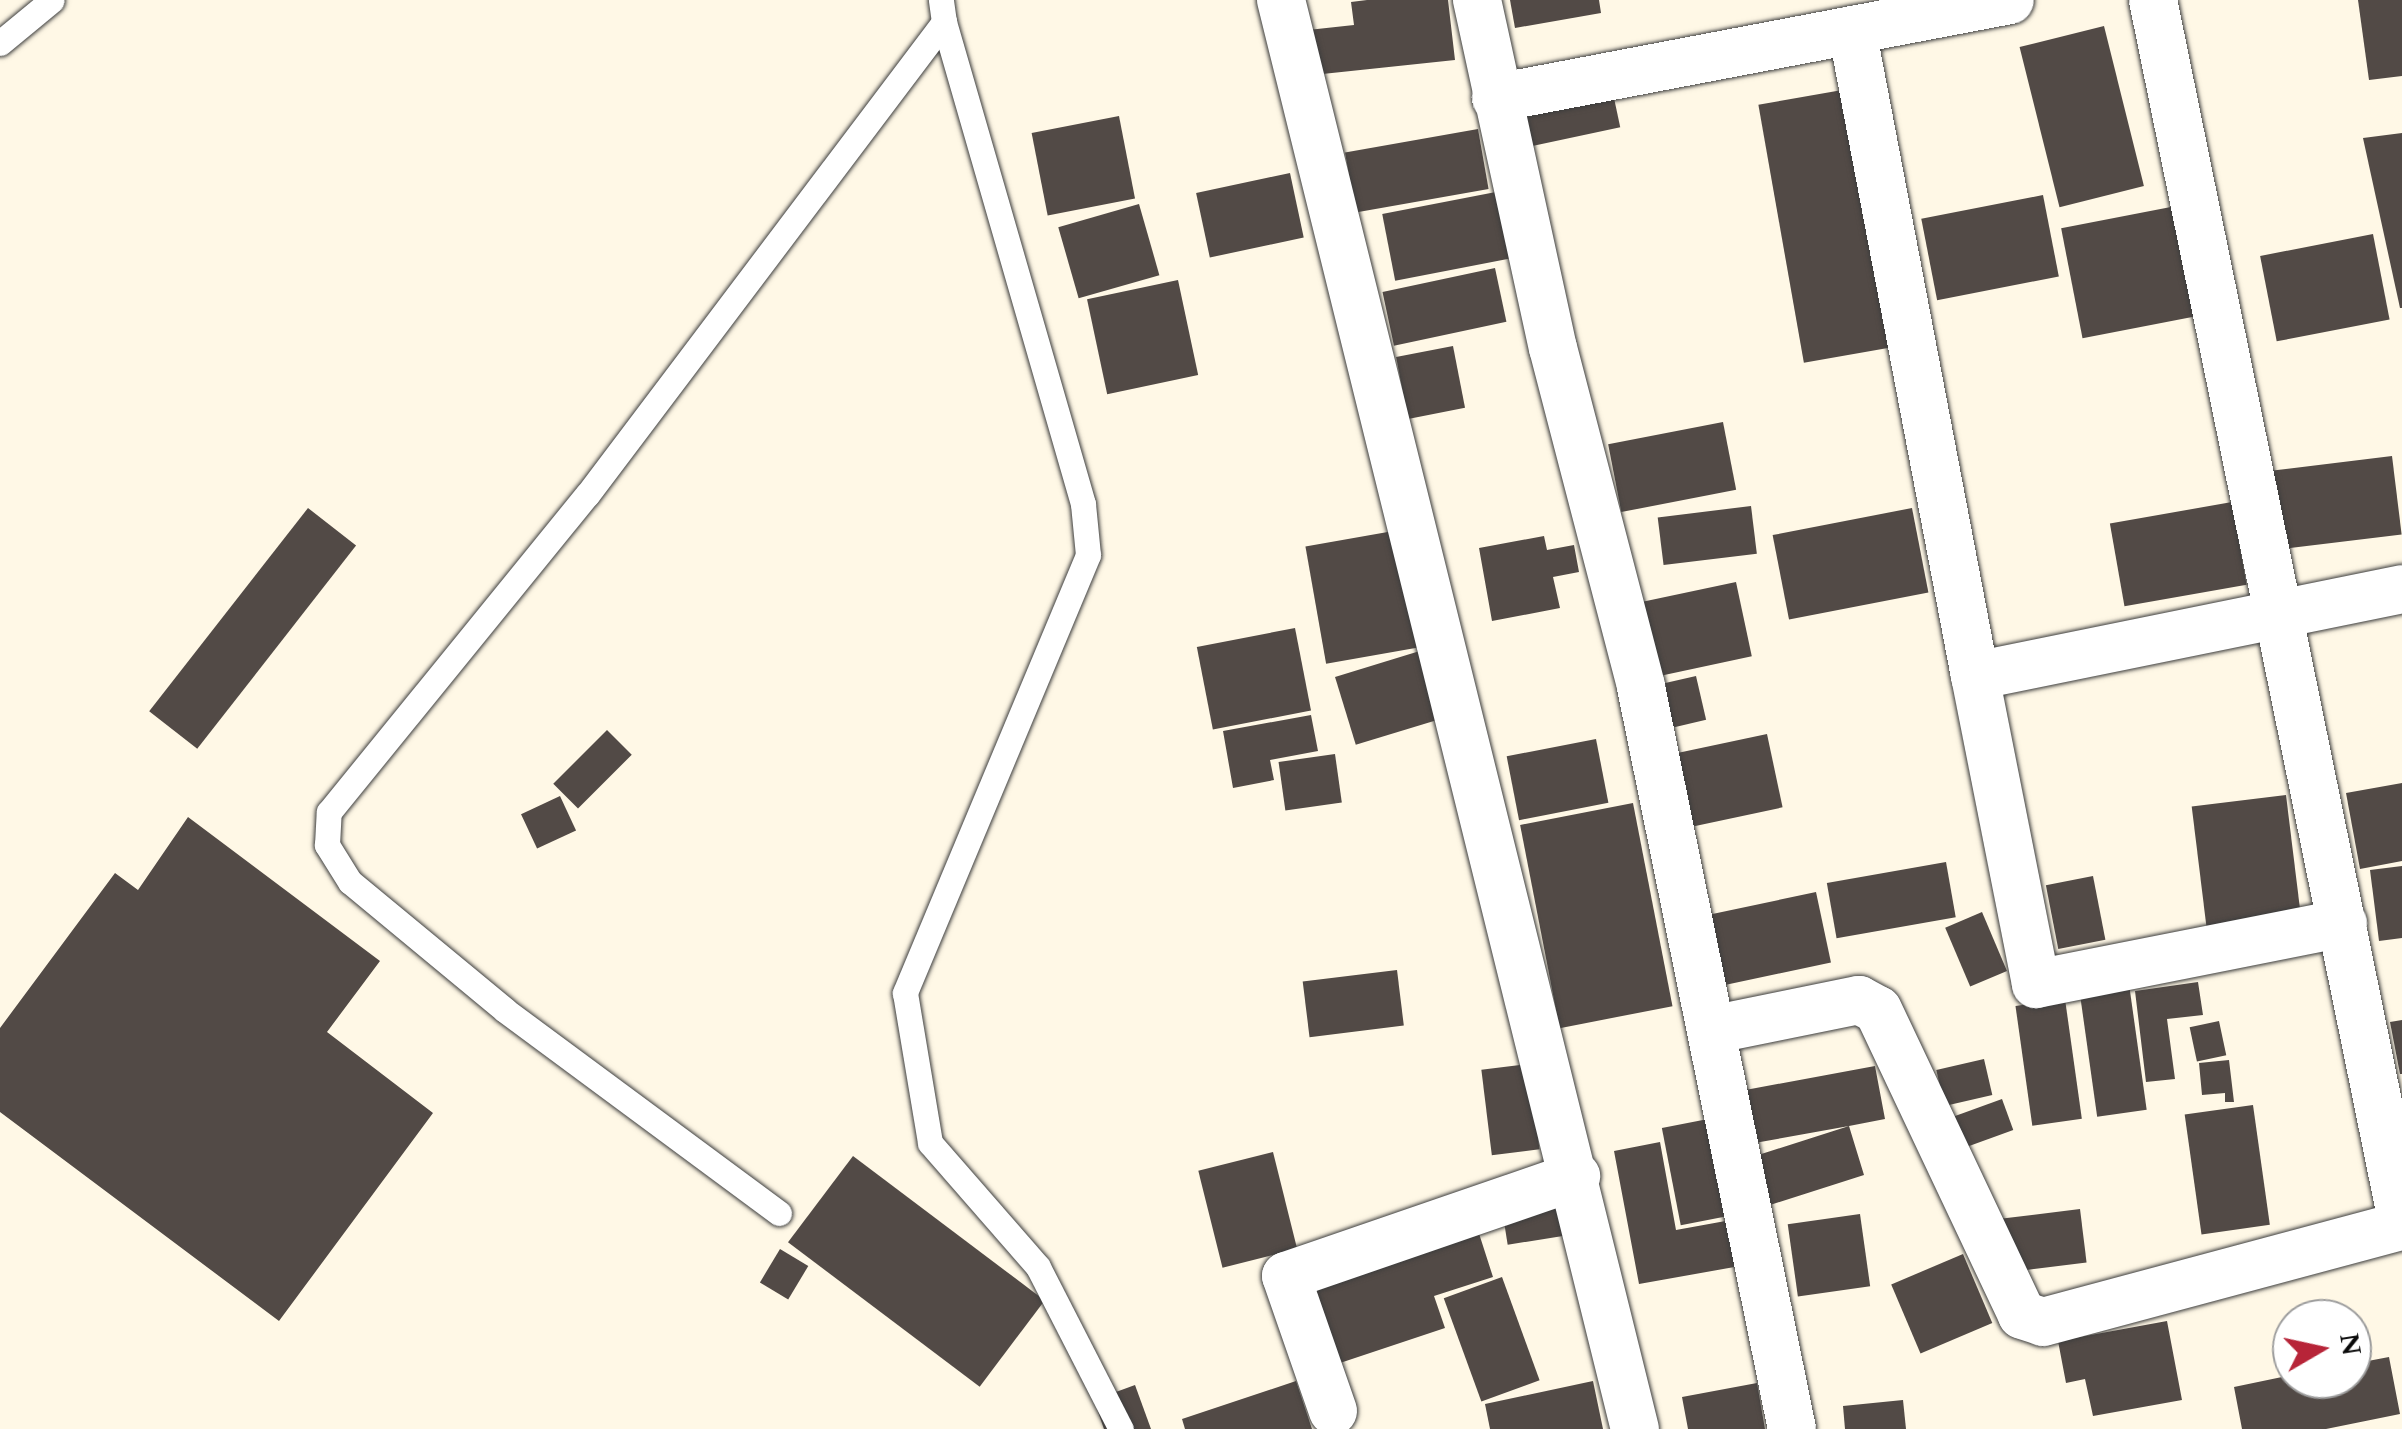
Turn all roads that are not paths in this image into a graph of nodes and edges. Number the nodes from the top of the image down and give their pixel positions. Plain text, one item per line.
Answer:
1 (52, 0) edge
2 (1281, 0) edge
3 (1476, 0) edge
4 (2010, 0) edge
5 (2153, 0) edge
6 (1956, 5) edge
7 (943, 11) edge
8 (1852, 30) junction
9 (0, 43) edge
10 (1496, 98) junction
11 (2402, 589) edge
12 (2282, 615) junction
13 (1975, 676) junction
14 (2342, 922) junction
15 (1716, 1029) junction
16 (1576, 1176) junction
17 (779, 1213) dead end
18 (2402, 1224) edge
19 (1333, 1412) dead end
20 (1122, 1429) edge
21 (1634, 1429) edge
22 (1792, 1429) edge

1 - 9 lane
2 - 16 street
3 - 10 street
4 - 6 street
5 - 12 street
6 - 8 street
7 - 17 lane
7 - 20 lane
8 - 10 street
8 - 13 street
10 - 15 street
11 - 12 street
12 - 13 street
12 - 14 street
13 - 14 street
14 - 18 street
15 - 18 street
15 - 22 street
16 - 19 street
16 - 21 street

